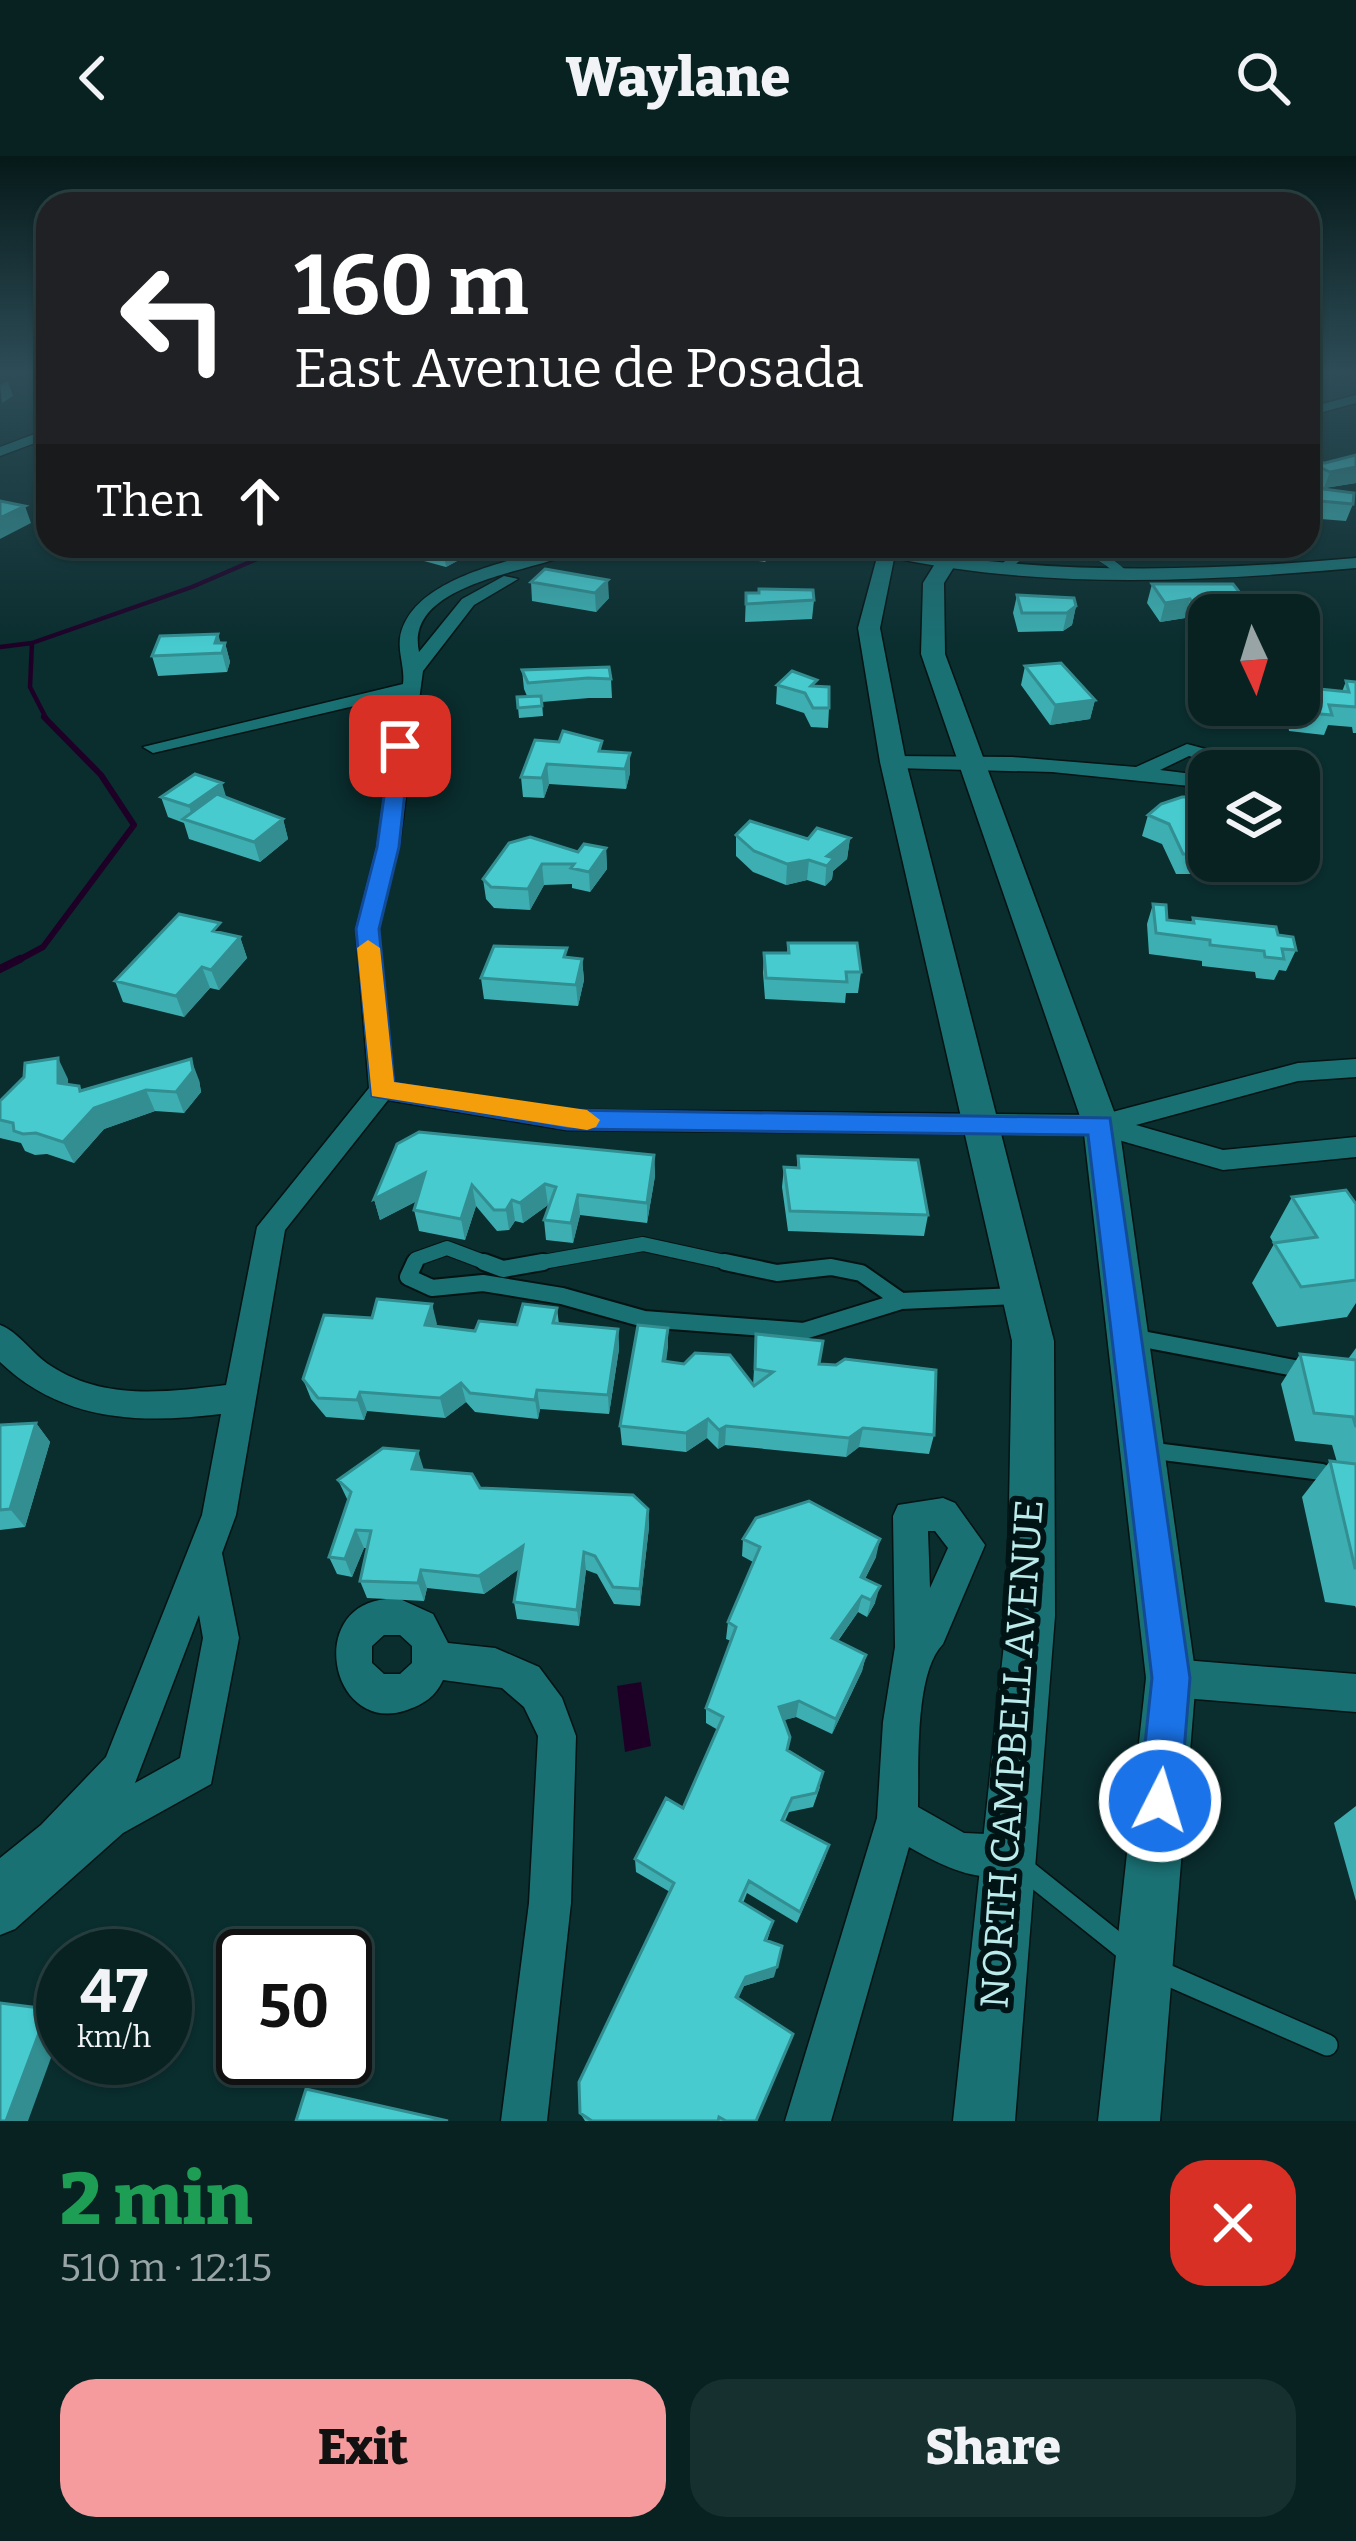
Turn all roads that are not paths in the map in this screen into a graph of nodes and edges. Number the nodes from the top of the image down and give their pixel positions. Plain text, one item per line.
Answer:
1 (542, 558) edge
2 (546, 558) edge
3 (887, 558) edge
4 (946, 558) edge
5 (963, 558) edge
6 (1016, 558) edge
7 (1109, 558) edge
8 (1356, 563) edge
9 (1003, 569) junction
10 (1123, 574) junction
11 (412, 679) junction
12 (153, 747) dead end
13 (1188, 751) edge
14 (971, 760) junction
15 (893, 762) junction
16 (1144, 770) junction
17 (1188, 778) edge
18 (1356, 1068) edge
19 (382, 1090) junction
20 (1101, 1125) junction
21 (981, 1126) junction
22 (1356, 1148) edge
23 (1022, 1296) junction
24 (901, 1301) junction
25 (1127, 1336) junction
26 (0, 1338) edge
27 (1305, 1370) edge
28 (240, 1398) junction
29 (1142, 1449) junction
30 (1322, 1472) dead end
31 (206, 1557) junction
32 (914, 1647) dead end
33 (430, 1661) dead end
34 (1171, 1678) junction
35 (1356, 1693) edge
36 (110, 1802) junction
37 (897, 1818) junction
38 (1009, 1856) junction
39 (0, 1885) edge
40 (0, 1914) edge
41 (1144, 1965) junction
42 (1327, 2045) dead end
43 (524, 2121) edge
44 (808, 2121) edge
45 (984, 2121) edge
46 (1130, 2121) edge

1 - 11 street
2 - 11 street
3 - 15 main road, NORTH CAMPBELL AVENUE
4 - 14 main road
5 - 9 street
6 - 9 lane
7 - 10 lane
8 - 10 street
9 - 10 street
11 - 12 street
11 - 19 street
13 - 16 street
14 - 15 street
14 - 16 street
14 - 20 main road
15 - 21 main road, NORTH CAMPBELL AVENUE
16 - 17 street
18 - 20 street
19 - 21 street
19 - 28 street
20 - 21 street
20 - 22 street
20 - 25 main road
21 - 23 main road, NORTH CAMPBELL AVENUE
23 - 24 lane
23 - 38 main road, NORTH CAMPBELL AVENUE
24 - 24 lane
25 - 27 lane
25 - 29 main road
26 - 28 street
28 - 31 street
29 - 30 lane
29 - 34 main road
31 - 36 street
31 - 36 street
32 - 37 street
33 - 43 street
34 - 35 street
34 - 41 main road
36 - 39 street
36 - 40 street
37 - 38 street
37 - 44 street
38 - 41 lane
38 - 45 main road, NORTH CAMPBELL AVENUE
41 - 42 lane
41 - 46 main road

